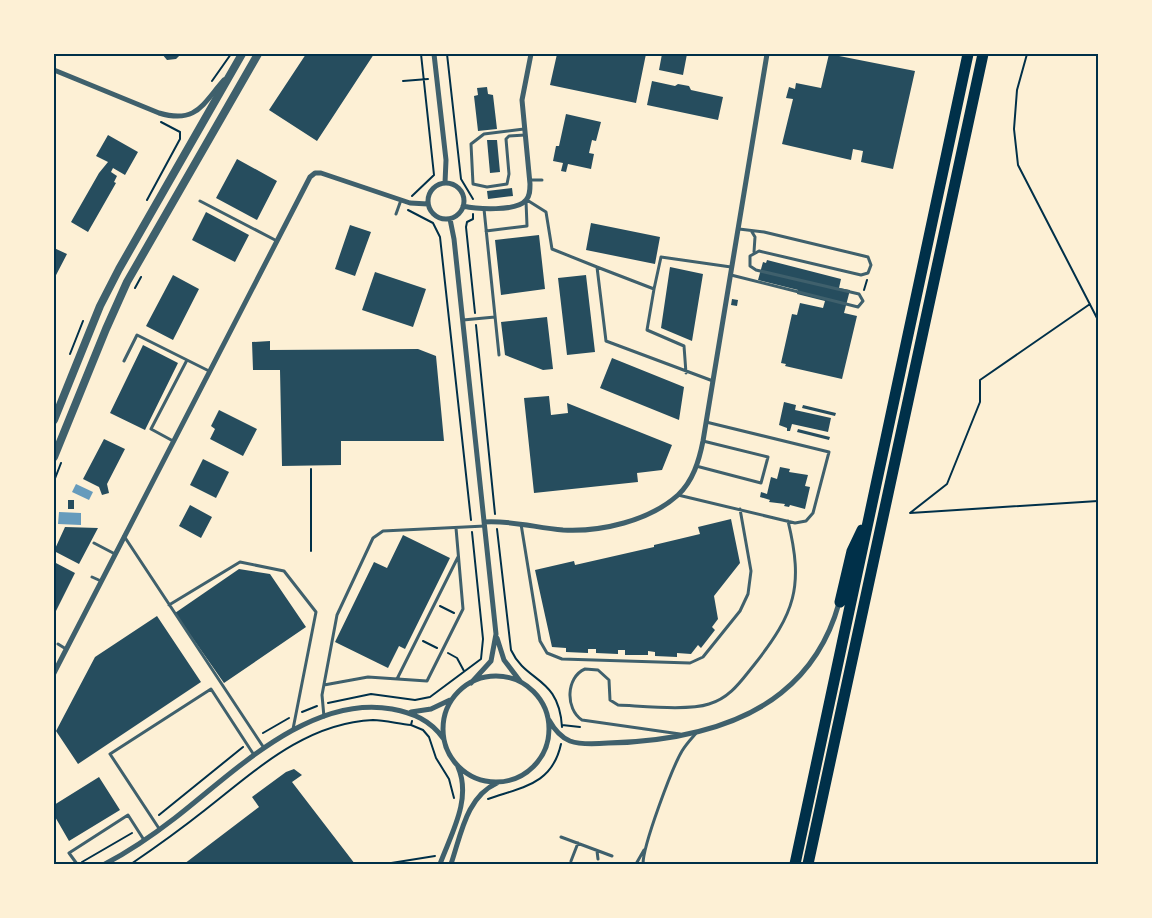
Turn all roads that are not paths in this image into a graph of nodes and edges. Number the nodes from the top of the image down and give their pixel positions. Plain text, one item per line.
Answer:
1 (242, 54) edge
2 (258, 54) edge
3 (434, 54) edge
4 (530, 54) edge
5 (766, 54) edge
6 (968, 54) edge
7 (983, 54) edge
8 (54, 70) edge
9 (229, 74) junction
10 (525, 132) junction
11 (530, 180) junction
12 (542, 180) dead end
13 (445, 183) junction
14 (200, 200) dead end
15 (401, 200) junction
16 (526, 200) junction
17 (428, 204) junction
18 (463, 206) junction
19 (484, 209) junction
20 (396, 214) dead end
21 (450, 219) junction
22 (738, 229) junction
23 (486, 231) junction
24 (752, 231) junction
25 (277, 241) junction
26 (754, 252) junction
27 (597, 267) junction
28 (732, 267) junction
29 (730, 275) junction
30 (654, 289) junction
31 (495, 317) junction
32 (462, 320) junction
33 (499, 355) dead end
34 (186, 360) junction
35 (124, 361) dead end
36 (209, 371) junction
37 (686, 373) junction
38 (713, 381) junction
39 (54, 420) edge
40 (706, 422) junction
41 (173, 441) junction
42 (704, 441) junction
43 (54, 457) edge
44 (696, 466) junction
45 (678, 495) junction
46 (871, 508) junction
47 (740, 509) junction
48 (788, 521) junction
49 (484, 524) junction
50 (520, 524) junction
51 (456, 528) junction
52 (124, 536) junction
53 (94, 543) dead end
54 (115, 554) junction
55 (459, 556) junction
56 (92, 577) dead end
57 (101, 581) junction
58 (840, 602) joint
59 (169, 605) junction
60 (496, 634) junction
61 (58, 644) dead end
62 (66, 649) junction
63 (54, 673) edge
64 (397, 679) junction
65 (471, 682) junction
66 (522, 683) junction
67 (324, 685) junction
68 (452, 699) junction
69 (413, 713) junction
70 (324, 717) junction
71 (549, 720) junction
72 (293, 730) junction
73 (699, 730) junction
74 (682, 734) junction
75 (444, 738) junction
76 (264, 748) junction
77 (254, 755) junction
78 (458, 766) junction
79 (498, 782) junction
80 (160, 830) junction
81 (561, 837) dead end
82 (145, 841) junction
83 (578, 843) junction
84 (645, 847) junction
85 (597, 851) junction
86 (612, 856) dead end
87 (598, 859) dead end
88 (571, 861) dead end
89 (77, 864) edge
90 (106, 864) edge
91 (440, 864) edge
92 (451, 864) edge
93 (636, 864) edge
94 (643, 864) edge
95 (795, 864) edge
96 (808, 864) edge

1 - 9 street
2 - 43 street
3 - 13 street
4 - 10 street
5 - 22 street
6 - 46 highway
7 - 96 highway
8 - 9 street
9 - 39 street
10 - 10 lane
10 - 11 street
11 - 12 lane
11 - 16 street
13 - 17 street
13 - 18 street
14 - 25 lane
15 - 17 street
15 - 20 lane
15 - 25 street
16 - 19 street
16 - 23 lane
16 - 27 lane
17 - 21 street
18 - 19 street
18 - 21 street
19 - 23 lane
21 - 32 street
22 - 24 lane
22 - 28 street
23 - 31 lane
24 - 26 lane
24 - 26 lane
25 - 36 street
26 - 29 lane
27 - 30 lane
27 - 37 lane
28 - 29 street
28 - 30 lane
29 - 38 street
30 - 37 lane
31 - 32 lane
31 - 33 lane
32 - 49 street
34 - 35 lane
34 - 36 lane
34 - 41 lane
36 - 41 street
37 - 38 lane
38 - 40 street
40 - 42 street
40 - 48 lane
41 - 52 street
42 - 44 street
42 - 44 lane
44 - 45 street
45 - 47 lane
45 - 50 street
46 - 58 highway
46 - 95 highway
47 - 48 lane
47 - 50 lane
48 - 74 lane
49 - 50 street
49 - 51 lane
49 - 60 street
51 - 55 lane
51 - 67 lane
52 - 54 street
52 - 59 lane
53 - 54 lane
54 - 57 street
55 - 64 lane
55 - 64 lane
56 - 57 lane
57 - 62 street
58 - 73 street
59 - 72 lane
59 - 76 lane
60 - 65 street
60 - 66 street
61 - 62 lane
62 - 63 street
64 - 67 lane
65 - 66 street
65 - 68 street
66 - 71 street
67 - 70 lane
68 - 69 street
68 - 75 street
69 - 70 street
69 - 75 street
70 - 72 street
71 - 74 street
71 - 79 street
72 - 76 street
73 - 74 street
73 - 84 lane
75 - 78 street
76 - 77 street
77 - 80 street
77 - 80 lane
78 - 79 street
78 - 91 street
79 - 92 street
80 - 82 street
81 - 83 lane
82 - 89 lane
82 - 90 street
83 - 85 lane
83 - 88 lane
84 - 93 lane
84 - 94 lane
85 - 86 lane
85 - 87 lane

